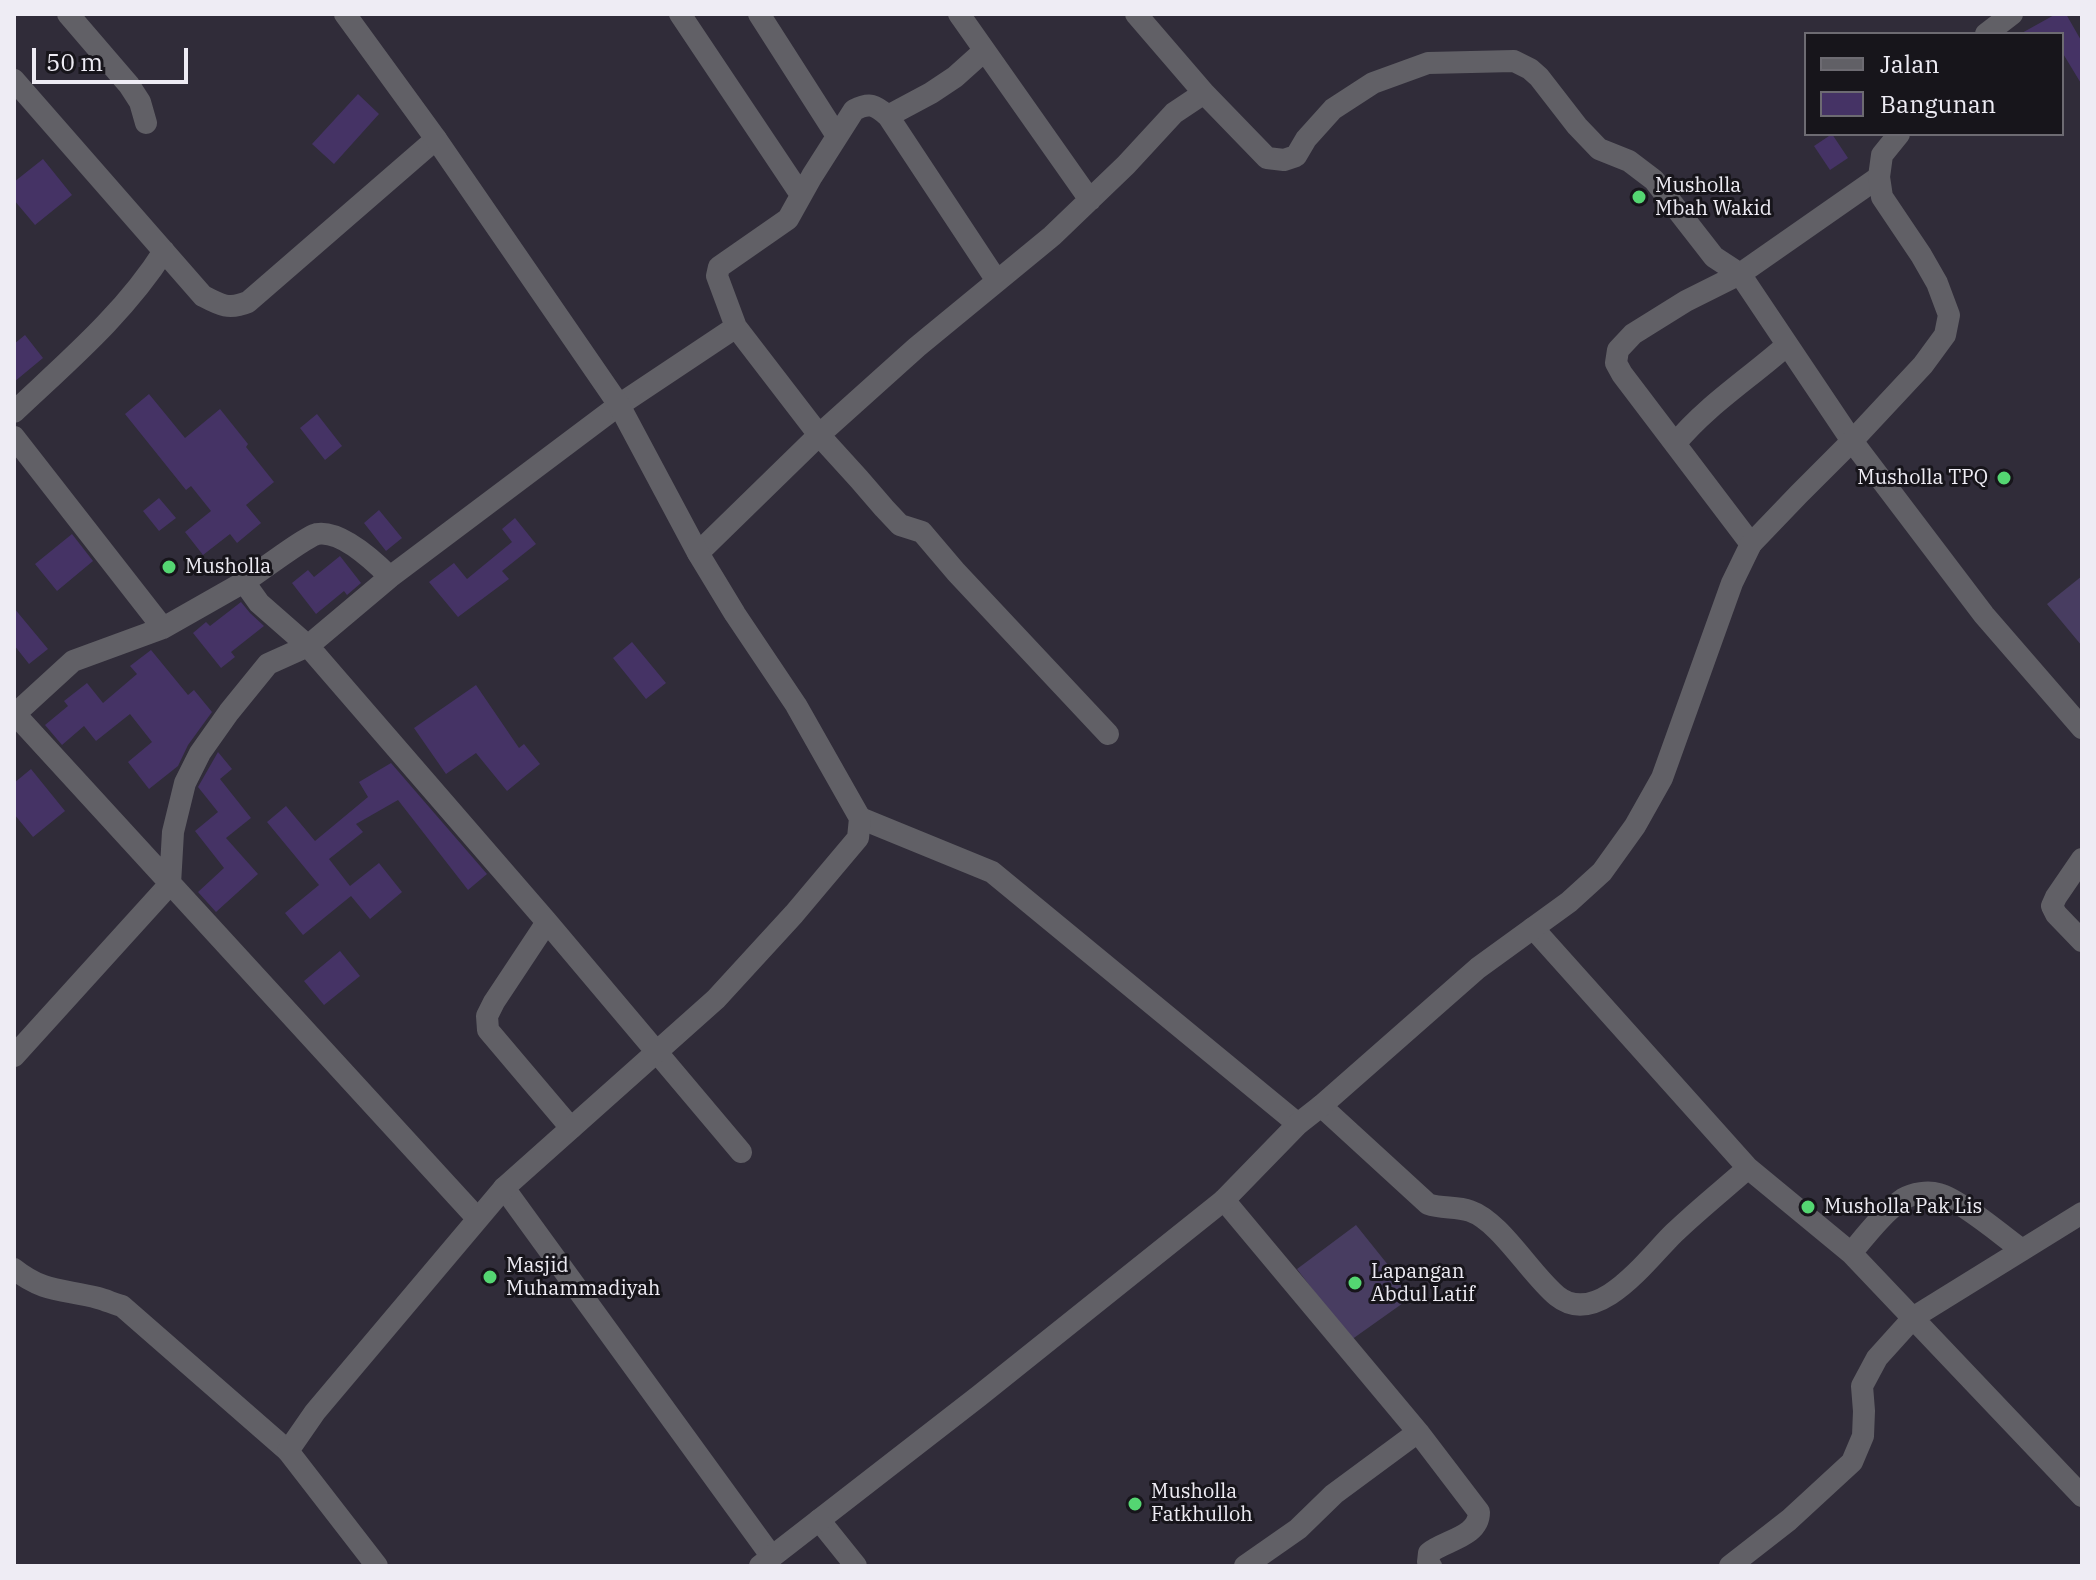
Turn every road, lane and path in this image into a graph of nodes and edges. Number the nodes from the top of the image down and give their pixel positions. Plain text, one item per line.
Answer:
1 (68, 14) edge
2 (345, 14) edge
3 (759, 14) edge
4 (959, 14) edge
5 (1136, 14) edge
6 (2012, 14) edge
7 (683, 15) edge
8 (1989, 32) edge
9 (984, 51) junction
10 (14, 80) edge
11 (1204, 93) junction
12 (888, 116) junction
13 (146, 123) dead end
14 (837, 136) junction
15 (1897, 136) edge
16 (436, 139) junction
17 (1879, 177) junction
18 (801, 195) junction
19 (1090, 200) junction
20 (164, 251) junction
21 (1740, 274) junction
22 (997, 281) junction
23 (736, 327) junction
24 (1787, 345) junction
25 (619, 405) junction
26 (14, 412) edge
27 (819, 435) junction
28 (14, 437) edge
29 (1852, 441) junction
30 (1675, 444) junction
31 (1751, 544) junction
32 (698, 553) junction
33 (390, 577) junction
34 (244, 582) junction
35 (163, 628) junction
36 (308, 646) junction
37 (14, 714) edge
38 (2082, 728) edge
39 (1108, 734) dead end
40 (860, 818) junction
41 (2082, 859) edge
42 (170, 884) junction
43 (547, 922) junction
44 (1533, 928) junction
45 (2082, 941) edge
46 (655, 1053) junction
47 (14, 1056) edge
48 (1321, 1106) junction
49 (1298, 1124) junction
50 (571, 1128) junction
51 (741, 1152) dead end
52 (1748, 1168) junction
53 (504, 1188) junction
54 (1224, 1200) junction
55 (2082, 1213) edge
56 (477, 1218) junction
57 (2022, 1250) junction
58 (1851, 1253) junction
59 (14, 1269) edge
60 (1914, 1317) junction
61 (1418, 1432) junction
62 (288, 1451) junction
63 (2082, 1496) edge
64 (819, 1520) junction
65 (766, 1562) edge
66 (377, 1566) edge
67 (856, 1566) edge
68 (1245, 1566) edge
69 (1431, 1566) edge
70 (1730, 1566) edge

1 - 13 street
2 - 16 street
3 - 14 street
4 - 9 street
5 - 11 street
6 - 8 street
7 - 18 street
9 - 12 street
9 - 19 street
10 - 20 street
11 - 19 street
11 - 21 street
12 - 14 street
12 - 22 street
14 - 18 street
15 - 17 street
16 - 20 street
16 - 25 street
17 - 21 street
17 - 29 street
18 - 23 street
19 - 22 street
20 - 26 street
21 - 24 street
21 - 30 street
22 - 27 street
23 - 25 street
23 - 27 street
24 - 29 street
24 - 30 street
25 - 32 street
25 - 33 street
27 - 32 street
27 - 39 street
28 - 35 street
29 - 31 street
29 - 38 street
30 - 31 street
31 - 44 street
32 - 40 street
33 - 34 street
33 - 36 street
34 - 35 street
34 - 36 street
35 - 37 street
36 - 42 street
36 - 43 street
37 - 42 street
40 - 46 street
40 - 49 street
41 - 45 street
42 - 47 street
42 - 56 street
43 - 46 street
43 - 50 street
44 - 48 street
44 - 52 street
46 - 50 street
46 - 51 street
48 - 49 street
48 - 52 street
49 - 54 street
50 - 53 street
52 - 58 street
53 - 56 street
53 - 65 street
54 - 61 street
54 - 64 street
55 - 57 street
56 - 62 street
57 - 58 street
57 - 60 street
58 - 60 street
59 - 62 street
60 - 63 street
60 - 70 street
61 - 68 street
61 - 69 street
62 - 66 street
64 - 65 street
64 - 67 street

